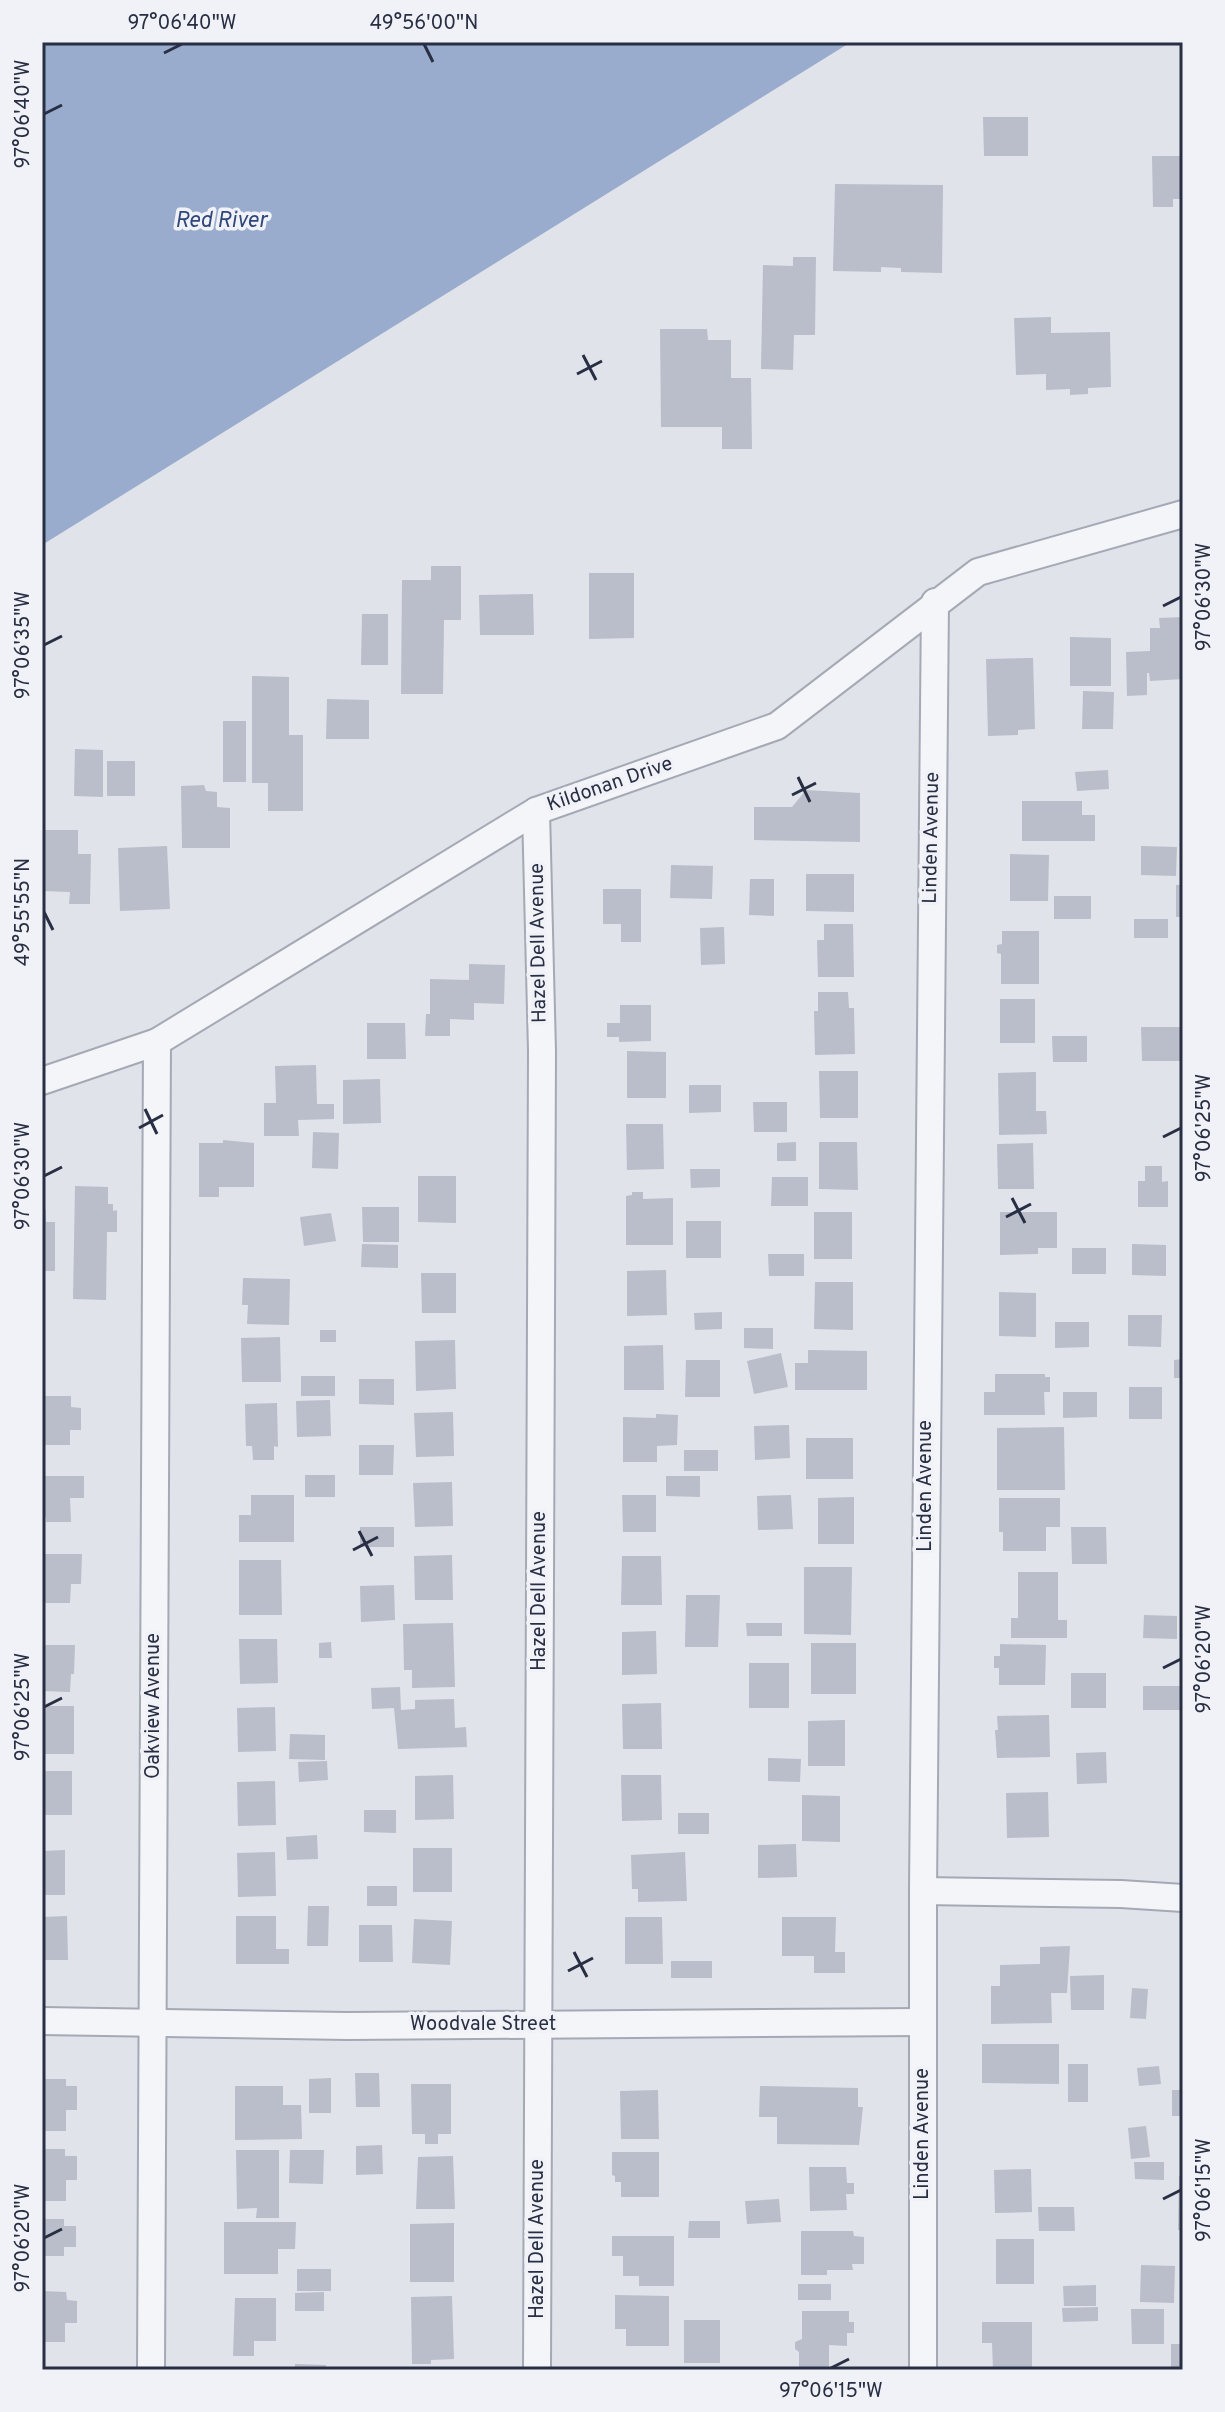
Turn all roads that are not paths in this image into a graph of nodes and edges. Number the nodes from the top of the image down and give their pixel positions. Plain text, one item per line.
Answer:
1 (1183, 514) edge
2 (935, 602) junction
3 (536, 811) junction
4 (157, 1042) junction
5 (42, 1081) edge
6 (923, 1891) junction
7 (1183, 1898) edge
8 (42, 2021) edge
9 (152, 2022) junction
10 (923, 2022) junction
11 (539, 2025) junction
12 (151, 2370) edge
13 (537, 2370) edge
14 (923, 2370) edge

1 - 2 street, Kildonan Drive
2 - 3 street, Kildonan Drive
2 - 6 street, Linden Avenue
3 - 4 street, Kildonan Drive
3 - 11 street, Hazel Dell Avenue
4 - 5 street, Kildonan Drive
4 - 9 street, Oakview Avenue
6 - 7 street
6 - 10 street, Linden Avenue
8 - 9 street, Woodvale Street
9 - 11 street, Woodvale Street
9 - 12 street, Oakview Avenue
10 - 11 street, Woodvale Street
10 - 14 street, Linden Avenue
11 - 13 street, Hazel Dell Avenue

